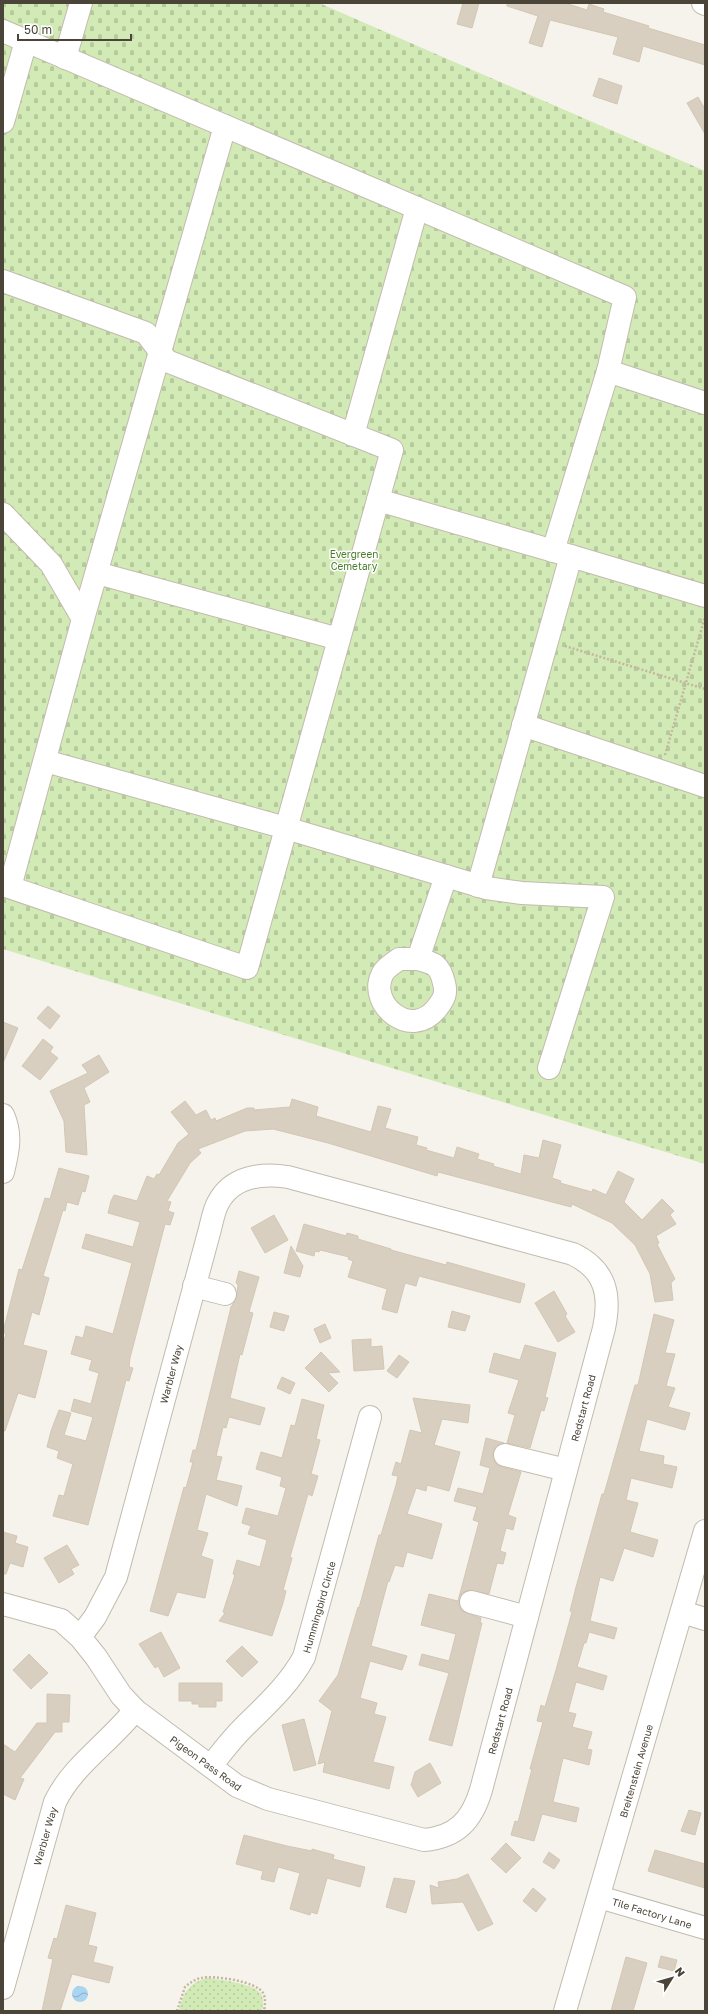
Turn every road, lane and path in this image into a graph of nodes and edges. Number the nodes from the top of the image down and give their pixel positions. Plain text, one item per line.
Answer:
1 (81, 3) edge
2 (3, 31) edge
3 (26, 40) junction
4 (65, 58) junction
5 (3, 122) edge
6 (225, 126) junction
7 (417, 208) junction
8 (3, 281) edge
9 (161, 353) junction
10 (608, 371) junction
11 (705, 403) edge
12 (353, 435) junction
13 (378, 500) junction
14 (3, 514) edge
15 (562, 554) junction
16 (97, 573) junction
17 (705, 596) edge
18 (705, 617) edge
19 (83, 619) junction
20 (339, 639) junction
21 (547, 641) junction
22 (686, 684) junction
23 (705, 689) edge
24 (523, 725) junction
25 (45, 761) junction
26 (660, 771) junction
27 (705, 786) edge
28 (286, 828) junction
29 (446, 876) junction
30 (6, 886) edge
31 (478, 886) junction
32 (418, 959) dead end
33 (549, 1068) dead end
34 (3, 1115) edge
35 (3, 1172) edge
36 (310, 1183) joint
37 (194, 1286) junction
38 (225, 1294) dead end
39 (370, 1417) dead end
40 (504, 1455) dead end
41 (566, 1470) junction
42 (705, 1531) edge
43 (471, 1602) dead end
44 (3, 1604) edge
45 (682, 1612) junction
46 (527, 1617) junction
47 (705, 1619) edge
48 (80, 1637) junction
49 (135, 1710) junction
50 (211, 1766) junction
51 (454, 1831) joint
52 (599, 1897) junction
53 (705, 1928) edge
54 (3, 1988) edge
55 (177, 2011) edge
56 (264, 2011) edge
57 (565, 2011) edge

1 - 4 street
2 - 3 street
3 - 4 street
3 - 5 street
4 - 6 street
6 - 7 street
6 - 9 street
7 - 10 street
7 - 12 street
8 - 9 street
9 - 12 street
9 - 16 street
10 - 11 street
10 - 15 street
12 - 13 street
13 - 15 street
13 - 20 street
14 - 19 street
15 - 17 street
15 - 21 street
16 - 19 street
16 - 20 street
18 - 22 path
19 - 25 street
20 - 28 street
21 - 22 path
21 - 24 street
22 - 23 path
22 - 26 path
24 - 26 street
24 - 31 street
25 - 28 street
25 - 30 street
26 - 27 street
28 - 29 street
28 - 30 street
29 - 31 street
29 - 32 street
31 - 33 street
34 - 35 street
36 - 37 street, Warbler Way
36 - 41 street, Redstart Road
37 - 38 street
37 - 48 street, Warbler Way
39 - 50 street, Hummingbird Circle
40 - 41 street
41 - 46 street, Redstart Road
42 - 45 street, Breitenstein Avenue
43 - 46 street
44 - 48 street, Pigeon Pass Road
45 - 47 street
45 - 52 street, Breitenstein Avenue
46 - 51 street, Redstart Road
48 - 49 street, Pigeon Pass Road
49 - 50 street, Pigeon Pass Road
49 - 54 street, Warbler Way
50 - 51 street, Pigeon Pass Road
52 - 53 street, Tile Factory Lane
52 - 57 street, Breitenstein Avenue
55 - 56 path

